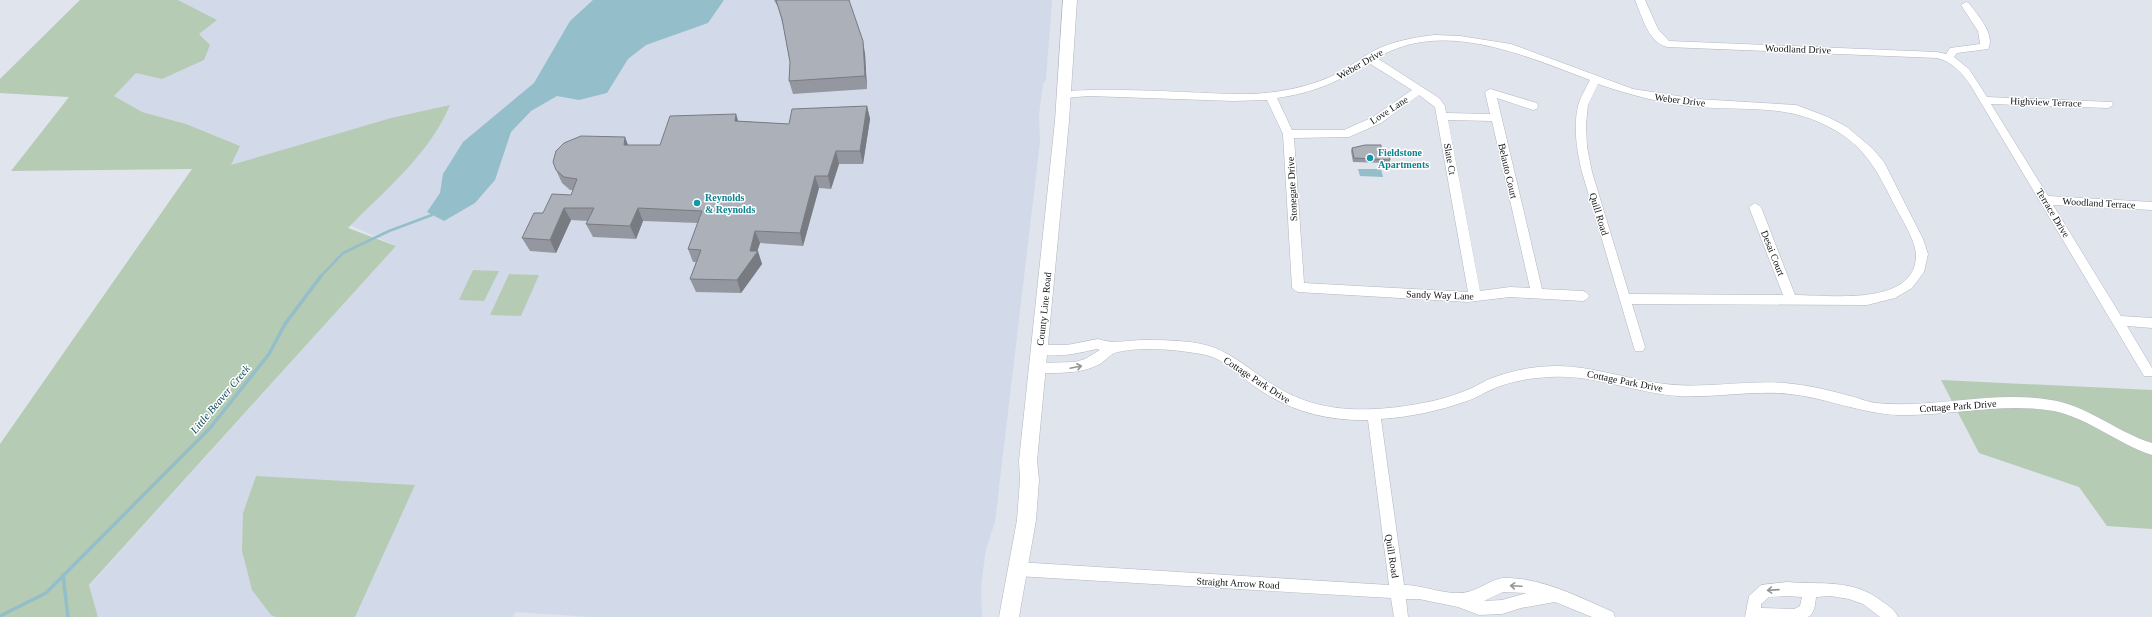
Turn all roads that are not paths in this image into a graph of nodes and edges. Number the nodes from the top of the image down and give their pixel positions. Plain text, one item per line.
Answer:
1 (1070, 0) edge
2 (1640, 0) edge
3 (1966, 5) dead end
4 (1369, 58) junction
5 (1950, 58) junction
6 (1595, 80) junction
7 (1419, 90) junction
8 (1064, 95) junction
9 (1271, 96) junction
10 (1984, 100) junction
11 (2108, 104) dead end
12 (1533, 106) dead end
13 (1442, 116) junction
14 (1496, 118) junction
15 (1288, 134) junction
16 (2045, 200) junction
17 (2152, 206) edge
18 (1755, 207) dead end
19 (1298, 287) joint
20 (1537, 294) junction
21 (1475, 296) junction
22 (1583, 296) dead end
23 (1625, 299) junction
24 (1791, 299) junction
25 (2118, 321) junction
26 (2152, 323) edge
27 (1639, 347) dead end
28 (1040, 349) junction
29 (1110, 349) junction
30 (1038, 368) junction
31 (2148, 372) dead end
32 (1374, 414) junction
33 (2152, 450) edge
34 (1017, 569) junction
35 (1398, 592) junction
36 (1810, 592) junction
37 (1553, 596) junction
38 (1458, 600) junction
39 (1753, 616) edge
40 (1009, 617) edge
41 (1401, 617) edge
42 (1608, 617) edge
43 (1891, 617) edge

1 - 8 main road, County Line Road
2 - 5 street, Woodland Drive
3 - 5 street
4 - 6 street, Weber Drive
4 - 7 street, Slate Ct
4 - 9 street, Weber Drive
5 - 10 street, Terrace Drive
6 - 23 street, Quill Road
6 - 24 street, Weber Drive
7 - 13 street, Slate Ct
7 - 15 street, Love Lane
8 - 9 street, Weber Drive
8 - 28 main road, County Line Road
9 - 15 street, Stonegate Drive
10 - 11 street, Highview Terrace
10 - 16 street, Terrace Drive
12 - 14 street, Belauto Court
13 - 14 street
13 - 21 street, Slate Ct
14 - 20 street, Belauto Court
15 - 19 street, Stonegate Drive
16 - 17 street, Woodland Terrace
16 - 25 street, Terrace Drive
18 - 24 street, Desai Court
19 - 21 street, Sandy Way Lane
20 - 21 street, Sandy Way Lane
20 - 22 street, Sandy Way Lane
23 - 24 street, Weber Drive
23 - 27 street, Quill Road
25 - 26 street
25 - 31 street, Terrace Drive
28 - 29 street, Cottage Park Drive
28 - 30 main road, County Line Road
30 -> 29 street, Cottage Park Drive
29 - 32 street, Cottage Park Drive
30 - 34 main road, County Line Road
32 - 33 street, Cottage Park Drive
32 - 35 street, Quill Road
34 - 35 street, Straight Arrow Road
34 - 40 main road, County Line Road
35 - 38 street, Straight Arrow Road
35 - 41 street, Quill Road
36 - 39 street
36 -> 39 street
36 - 43 street
37 - 38 street, Straight Arrow Road
37 -> 38 street, Straight Arrow Road
37 - 42 street, Straight Arrow Road

